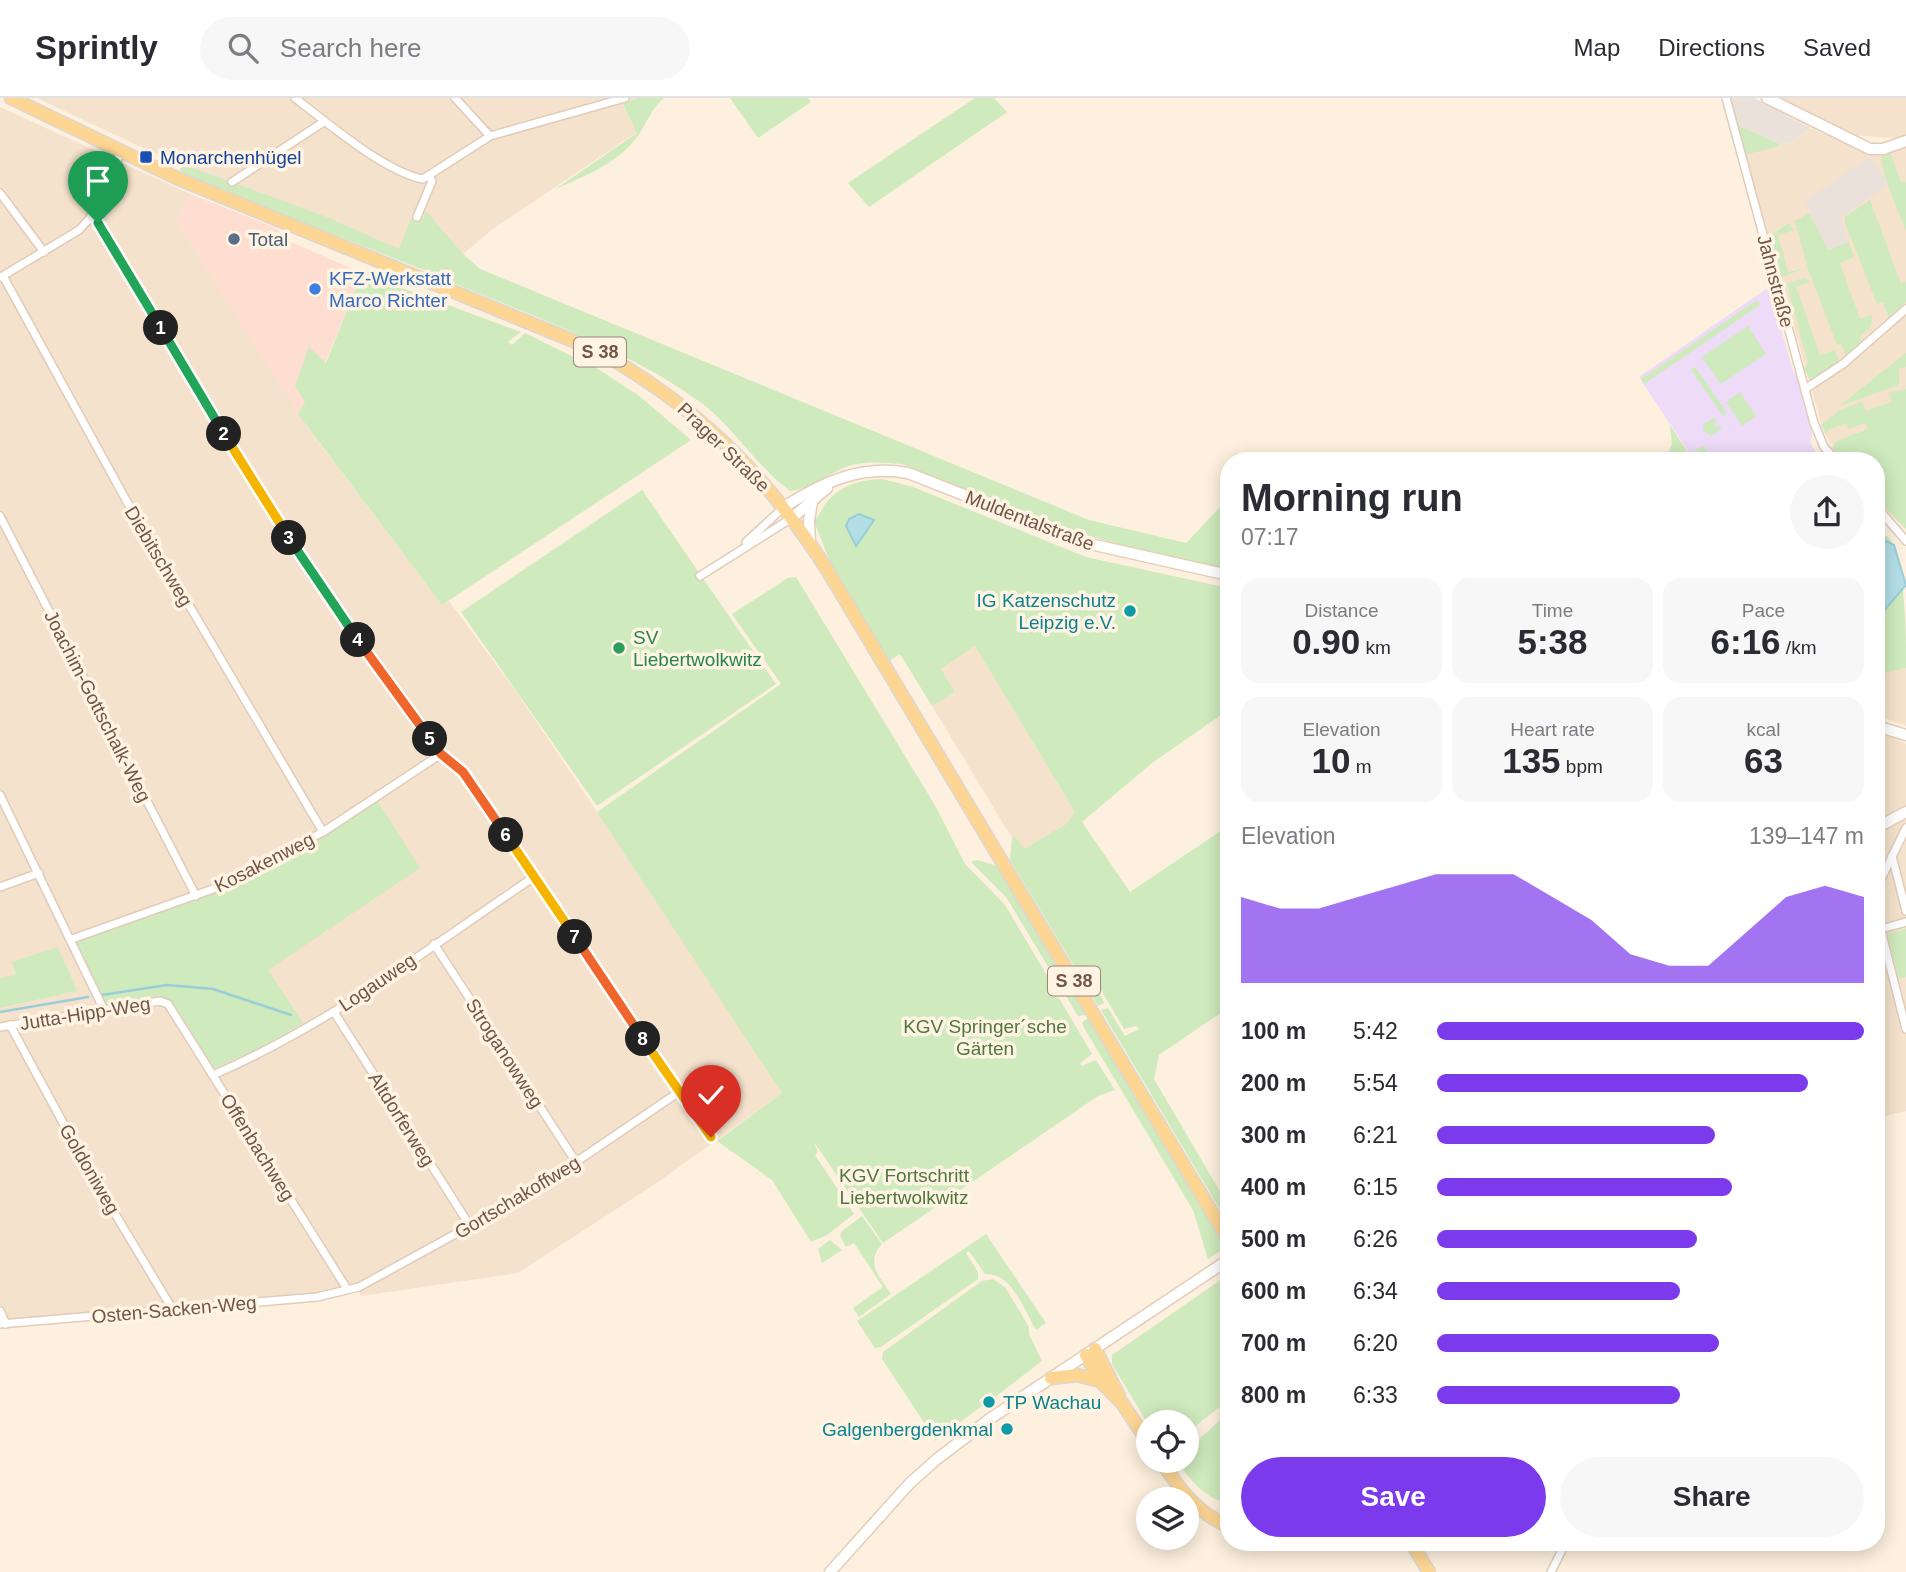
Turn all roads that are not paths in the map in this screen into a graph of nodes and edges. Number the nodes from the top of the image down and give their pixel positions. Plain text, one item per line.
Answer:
1 (11, 98) edge
2 (295, 98) edge
3 (456, 98) edge
4 (625, 98) edge
5 (1726, 98) edge
6 (1767, 98) edge
7 (610, 100) edge
8 (325, 121) junction
9 (490, 136) junction
10 (1906, 141) edge
11 (121, 152) junction
12 (429, 176) junction
13 (232, 182) dead end
14 (0, 193) edge
15 (417, 217) dead end
16 (90, 218) junction
17 (44, 252) junction
18 (446, 273) dead end
19 (1, 277) edge
20 (440, 285) junction
21 (1906, 309) edge
22 (1805, 389) junction
23 (1829, 452) edge
24 (834, 481) junction
25 (812, 502) junction
26 (788, 512) junction
27 (0, 516) edge
28 (1885, 516) edge
29 (1906, 541) edge
30 (810, 544) junction
31 (740, 548) junction
32 (1220, 573) edge
33 (700, 576) dead end
34 (1885, 729) edge
35 (1906, 735) edge
36 (441, 754) junction
37 (0, 795) edge
38 (1906, 812) edge
39 (1885, 823) edge
40 (1906, 828) edge
41 (323, 832) junction
42 (1892, 855) junction
43 (1885, 870) edge
44 (39, 873) junction
45 (534, 877) junction
46 (0, 887) edge
47 (197, 896) junction
48 (1906, 911) edge
49 (1906, 922) edge
50 (1885, 928) edge
51 (72, 939) junction
52 (434, 944) junction
53 (1885, 945) edge
54 (169, 1004) joint
55 (104, 1010) junction
56 (334, 1012) junction
57 (10, 1025) junction
58 (0, 1027) edge
59 (1906, 1029) edge
60 (213, 1075) junction
61 (679, 1093) junction
62 (711, 1137) dead end
63 (576, 1162) junction
64 (470, 1226) junction
65 (1220, 1226) edge
66 (1220, 1264) edge
67 (347, 1289) junction
68 (173, 1310) junction
69 (0, 1311) edge
70 (3, 1324) edge
71 (1090, 1352) junction
72 (1051, 1378) junction
73 (1100, 1381) junction
74 (1122, 1403) junction
75 (1136, 1424) edge
76 (1169, 1473) edge
77 (1220, 1522) edge
78 (1416, 1551) edge
79 (1562, 1551) edge
80 (830, 1572) edge
81 (1429, 1572) edge
82 (1551, 1572) edge

1 - 11 main road, Prager Straße
2 - 8 street
3 - 9 street
4 - 7 street
5 - 22 street, Jahnstraße
6 - 10 main road
7 - 9 street
8 - 12 street
8 - 13 street
9 - 12 street
11 - 16 street
11 - 20 main road, Prager Straße / S 38
12 - 15 street
14 - 17 street
16 - 17 street
16 - 36 street
17 - 19 street
18 - 20 street
19 - 41 street, Diebitschweg
20 - 26 main road, Prager Straße / S 38
21 - 22 street
22 - 23 street, Jahnstraße
24 - 25 main road, Muldentalstraße
24 - 26 main road, Muldentalstraße
24 - 32 main road, Muldentalstraße
25 - 26 main road, Muldentalstraße
25 - 30 main road
26 - 30 main road, S 38
26 - 31 street, Muldentalstraße
26 - 31 street, Muldentalstraße
27 - 47 street, Joachim-Gottschalk-Weg
28 - 29 street
30 - 65 main road, S 38
31 - 33 street, Muldentalstraße
34 - 35 main road
36 - 41 street, Kosakenweg
36 - 45 street
37 - 44 street
38 - 39 main road
40 - 42 street
41 - 47 street, Kosakenweg
42 - 43 street
42 - 48 street
44 - 46 street
44 - 51 street
45 - 52 street, Logauweg
45 - 61 street
47 - 51 street, Kosakenweg
49 - 50 street
51 - 55 street
52 - 56 street, Logauweg
52 - 63 street, Stroganowweg
53 - 59 street
54 - 55 street, Jutta-Hipp-Weg
54 - 60 street, Offenbachweg
55 - 57 street, Jutta-Hipp-Weg
56 - 60 street, Logauweg
56 - 64 street, Altdorferweg
57 - 58 street, Jutta-Hipp-Weg
57 - 68 street, Goldoniweg
60 - 67 street, Offenbachweg
61 - 62 street
61 - 63 street, Gortschakoffweg
63 - 64 street, Gortschakoffweg
64 - 67 street, Gortschakoffweg
66 - 71 main road
67 - 68 street, Osten-Sacken-Weg
68 - 70 street, Osten-Sacken-Weg
69 - 70 street
71 - 72 main road
71 - 73 main road
71 - 74 main road
72 - 73 main road
72 - 80 main road
73 - 74 main road
74 - 75 main road
76 - 77 main road
78 - 81 main road
79 - 82 street

